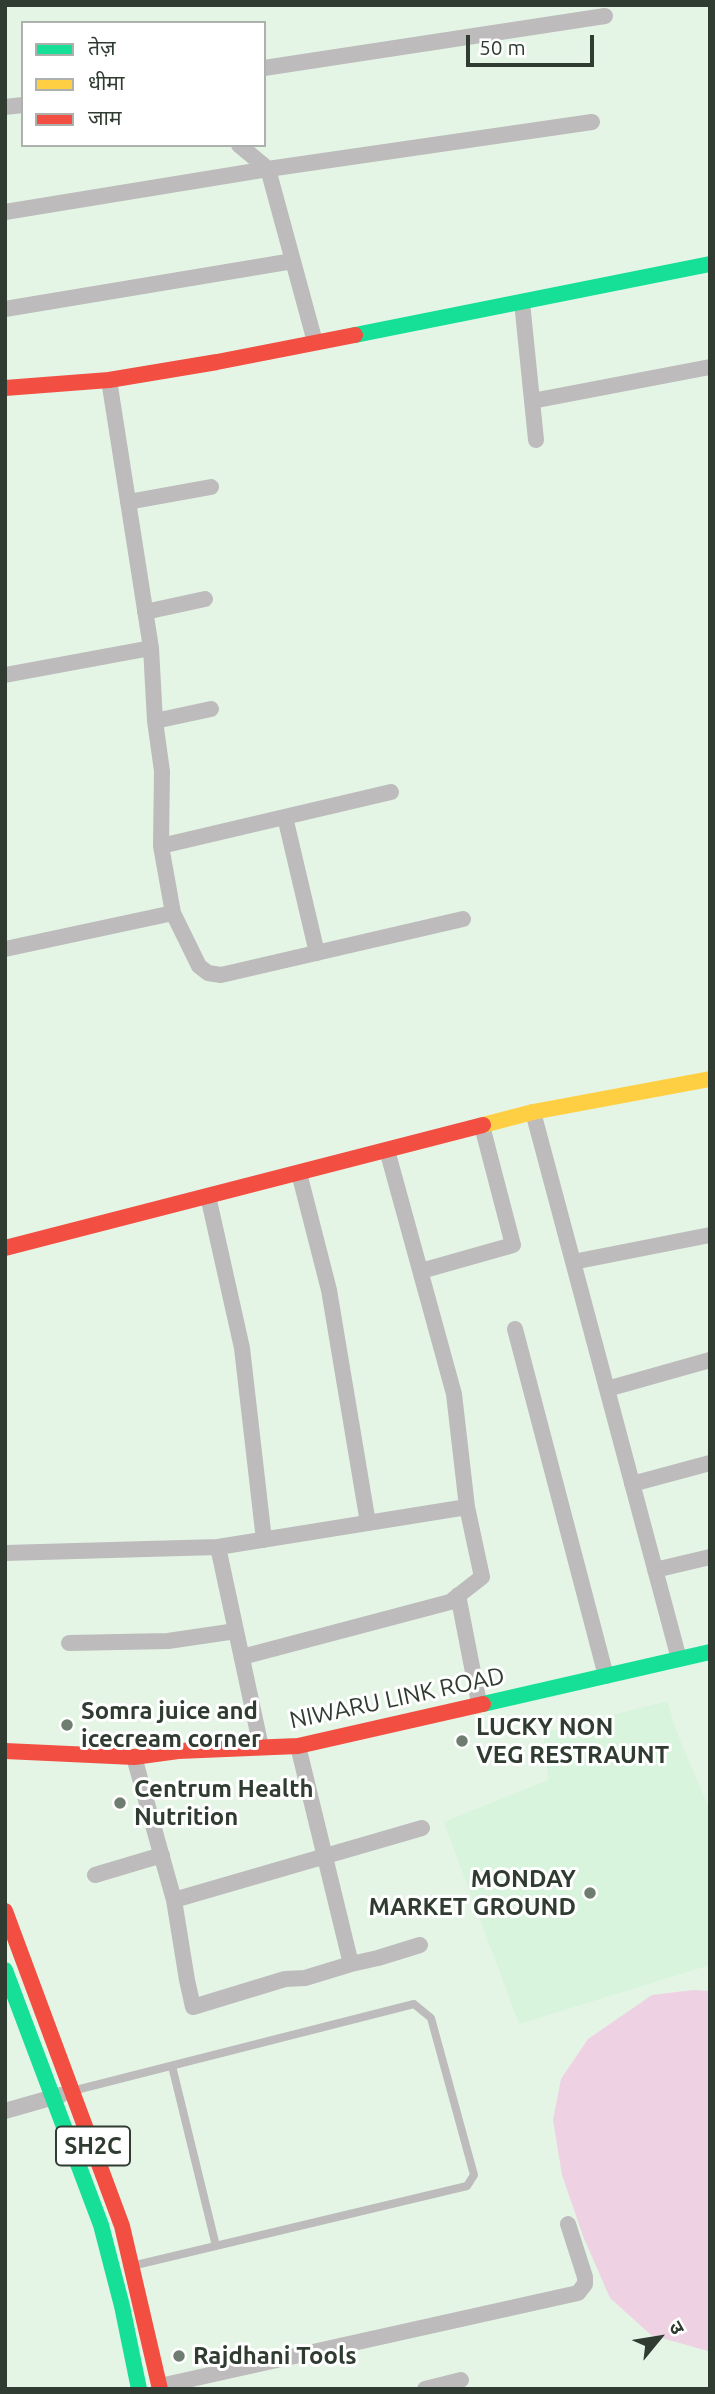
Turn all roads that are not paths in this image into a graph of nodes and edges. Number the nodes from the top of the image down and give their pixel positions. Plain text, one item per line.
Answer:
1 (605, 16) dead end
2 (266, 68) edge
3 (592, 122) dead end
4 (241, 147) edge
5 (268, 169) junction
6 (5, 212) edge
7 (293, 261) junction
8 (710, 264) edge
9 (522, 302) junction
10 (5, 309) edge
11 (315, 342) junction
12 (710, 367) edge
13 (110, 380) junction
14 (5, 388) edge
15 (532, 401) junction
16 (536, 440) dead end
17 (211, 487) dead end
18 (128, 502) junction
19 (205, 598) dead end
20 (145, 612) junction
21 (151, 648) junction
22 (5, 675) edge
23 (211, 709) dead end
24 (155, 721) junction
25 (391, 792) dead end
26 (285, 817) junction
27 (161, 846) junction
28 (173, 914) junction
29 (463, 919) dead end
30 (5, 949) edge
31 (317, 953) junction
32 (710, 1079) edge
33 (533, 1112) junction
34 (482, 1126) junction
35 (387, 1150) junction
36 (299, 1173) junction
37 (208, 1196) junction
38 (710, 1235) edge
39 (5, 1248) edge
40 (573, 1262) junction
41 (421, 1271) junction
42 (514, 1329) dead end
43 (710, 1360) edge
44 (607, 1389) junction
45 (710, 1463) edge
46 (632, 1484) junction
47 (467, 1507) junction
48 (368, 1523) junction
49 (264, 1540) junction
50 (218, 1547) junction
51 (5, 1553) edge
52 (710, 1558) edge
53 (655, 1570) junction
54 (458, 1595) junction
55 (236, 1631) junction
56 (69, 1643) dead end
57 (710, 1652) edge
58 (242, 1657) junction
59 (679, 1659) junction
60 (606, 1676) junction
61 (478, 1703) junction
62 (298, 1746) junction
63 (261, 1747) junction
64 (5, 1751) edge
65 (134, 1757) junction
66 (422, 1828) dead end
67 (162, 1855) junction
68 (326, 1856) junction
69 (95, 1875) dead end
70 (174, 1900) junction
71 (5, 1910) edge
72 (420, 1945) dead end
73 (351, 1964) junction
74 (5, 1970) edge
75 (172, 2066) junction
76 (74, 2091) junction
77 (54, 2097) junction
78 (5, 2111) edge
79 (568, 2224) dead end
80 (216, 2246) junction
81 (132, 2266) junction
82 (461, 2380) dead end
83 (160, 2387) edge
84 (139, 2389) edge
85 (425, 2389) edge

1 - 2 street
3 - 5 street
4 - 5 street
5 - 6 street
5 - 7 street
7 - 10 street
7 - 11 street
8 - 9 street
9 - 11 street
9 - 15 street
11 - 13 street
12 - 15 street
13 - 14 street
13 - 18 street
15 - 16 street
17 - 18 street
18 - 20 street
19 - 20 street
20 - 21 street
21 - 22 street
21 - 24 street
23 - 24 street
24 - 27 street
25 - 26 street
26 - 27 street
26 - 31 street
27 - 28 street
28 - 30 street
28 - 31 street
29 - 31 street
32 - 33 street
33 - 34 street
33 - 40 street
34 - 35 street
34 - 41 street
35 - 36 street
35 - 41 street
36 - 37 street
36 - 48 street
37 - 39 street
37 - 49 street
38 - 40 street
40 - 44 street
41 - 47 street
42 - 60 street
43 - 44 street
44 - 46 street
45 - 46 street
46 - 53 street
47 - 48 street
47 - 54 street
48 - 49 street
49 - 50 street
50 - 51 street
50 - 55 street
52 - 53 street
53 - 59 street
54 - 58 street
54 - 61 street
55 - 56 street
55 - 58 street
57 - 59 street, NIWARU LINK ROAD
58 - 63 street
59 - 60 street, NIWARU LINK ROAD
60 - 61 street, NIWARU LINK ROAD
61 - 62 street, NIWARU LINK ROAD
62 - 63 street, NIWARU LINK ROAD
62 - 68 street
63 - 65 street, NIWARU LINK ROAD
64 - 65 street, NIWARU LINK ROAD
65 - 67 street
66 - 68 street
67 - 69 street
67 - 70 street
68 - 70 street
68 - 73 street
70 - 73 street
71 - 76 street, SH2C
72 - 73 street
74 - 77 street, SH2C
75 - 76 lane
75 - 80 lane
75 - 80 lane
76 - 77 street
76 - 81 street, SH2C
77 - 78 street
77 - 84 street, SH2C
79 - 83 street
80 - 81 lane
81 - 83 street, SH2C
82 - 85 street

